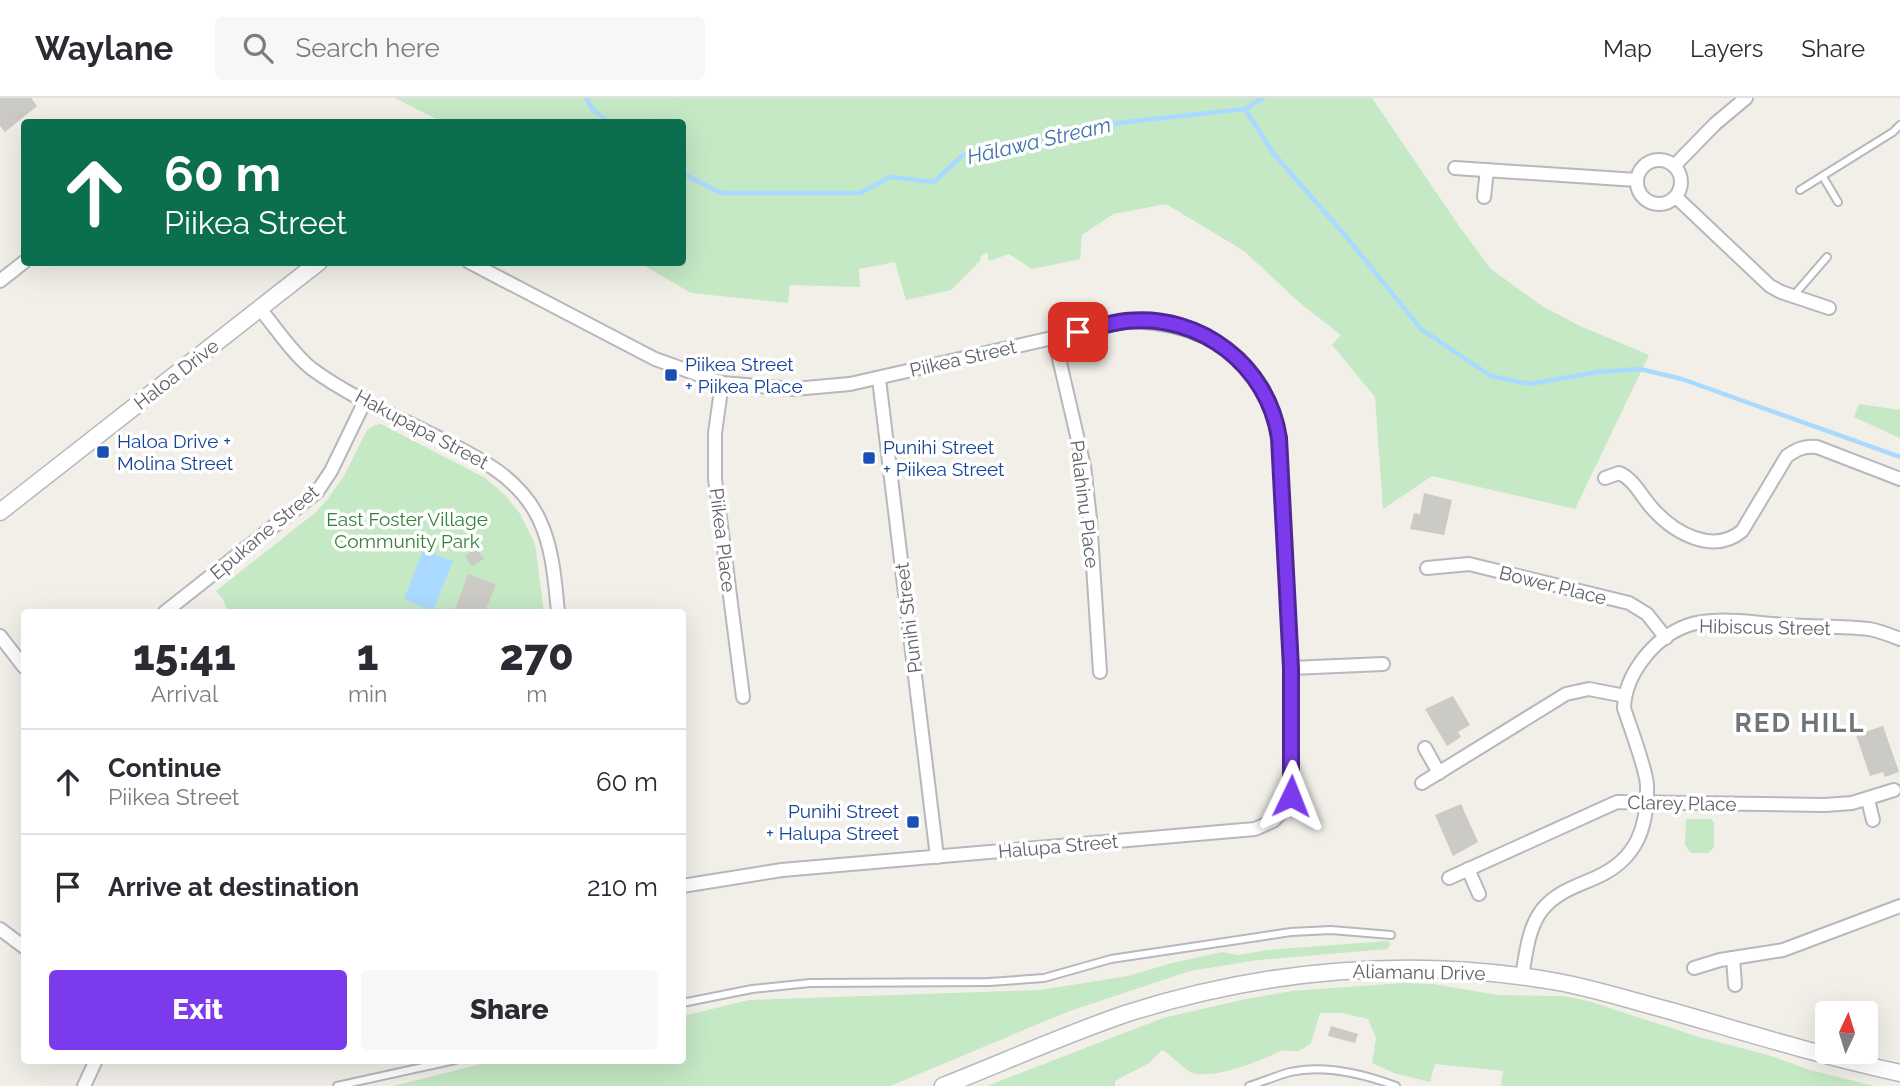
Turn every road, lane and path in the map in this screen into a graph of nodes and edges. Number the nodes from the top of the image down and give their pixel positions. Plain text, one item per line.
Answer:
1 (1746, 98) edge
2 (1900, 125) edge
3 (1674, 166) junction
4 (1455, 168) dead end
5 (1487, 170) junction
6 (1823, 177) junction
7 (1637, 180) junction
8 (1800, 190) dead end
9 (1484, 197) dead end
10 (1676, 197) junction
11 (1838, 202) dead end
12 (1827, 257) dead end
13 (21, 264) edge
14 (314, 266) edge
15 (477, 266) edge
16 (0, 281) edge
17 (1793, 296) junction
18 (1829, 308) dead end
19 (260, 309) junction
20 (1054, 337) junction
21 (878, 379) junction
22 (722, 383) junction
23 (365, 401) junction
24 (1605, 478) dead end
25 (1900, 479) edge
26 (0, 512) edge
27 (1427, 568) dead end
28 (169, 609) edge
29 (558, 609) edge
30 (0, 636) edge
31 (1666, 638) junction
32 (1900, 639) edge
33 (21, 663) edge
34 (1383, 664) dead end
35 (1291, 668) junction
36 (1100, 672) dead end
37 (1625, 696) junction
38 (743, 697) dead end
39 (1425, 748) dead end
40 (1439, 773) junction
41 (1422, 783) dead end
42 (1894, 790) dead end
43 (1868, 800) junction
44 (1645, 802) junction
45 (1873, 820) dead end
46 (937, 857) junction
47 (1468, 869) junction
48 (1449, 878) dead end
49 (686, 885) edge
50 (1479, 894) dead end
51 (1900, 906) edge
52 (0, 929) edge
53 (1391, 935) dead end
54 (21, 945) edge
55 (1733, 958) junction
56 (1693, 968) dead end
57 (1522, 976) junction
58 (1735, 985) dead end
59 (686, 1002) edge
60 (94, 1064) edge
61 (437, 1064) edge
62 (1900, 1073) edge
63 (84, 1086) edge
64 (337, 1086) edge
65 (943, 1086) edge
66 (1248, 1086) edge
67 (1396, 1086) edge

1 - 3 street
2 - 6 lane
3 - 7 street
3 - 10 street
4 - 5 street
5 - 7 street
5 - 9 street
6 - 8 lane
6 - 11 lane
7 - 10 street
10 - 17 street
12 - 17 lane
13 - 16 street
14 - 19 street, Haloa Drive
15 - 22 street, Piikea Street
17 - 18 street
19 - 23 street, Hakupapa Street
19 - 26 street, Haloa Drive
20 - 21 street, Piikea Street
20 - 35 street, Piikea Street
20 - 36 street, Palahinu Place
21 - 22 street, Piikea Street
21 - 46 street, Punihi Street
22 - 38 street, Piikea Place
23 - 28 street, Epukane Street
23 - 29 street, Hakupapa Street
24 - 25 street
27 - 31 street, Bower Place
30 - 33 street
31 - 32 street, Hibiscus Street
31 - 37 street, Hibiscus Street
34 - 35 street
35 - 46 street, Halupa Street
37 - 40 street
37 - 44 street
39 - 40 street
40 - 41 street
42 - 43 street, Clarey Place
43 - 44 street, Clarey Place
43 - 45 street
44 - 47 street, Clarey Place
44 - 57 street
46 - 49 street, Halupa Street
47 - 48 street, Clarey Place
47 - 50 street
51 - 55 street
52 - 54 street
53 - 59 lane
55 - 56 street
55 - 58 street
57 - 62 street, Aliamanu Drive
57 - 65 street, Aliamanu Drive
60 - 63 street
61 - 64 lane
66 - 67 lane

